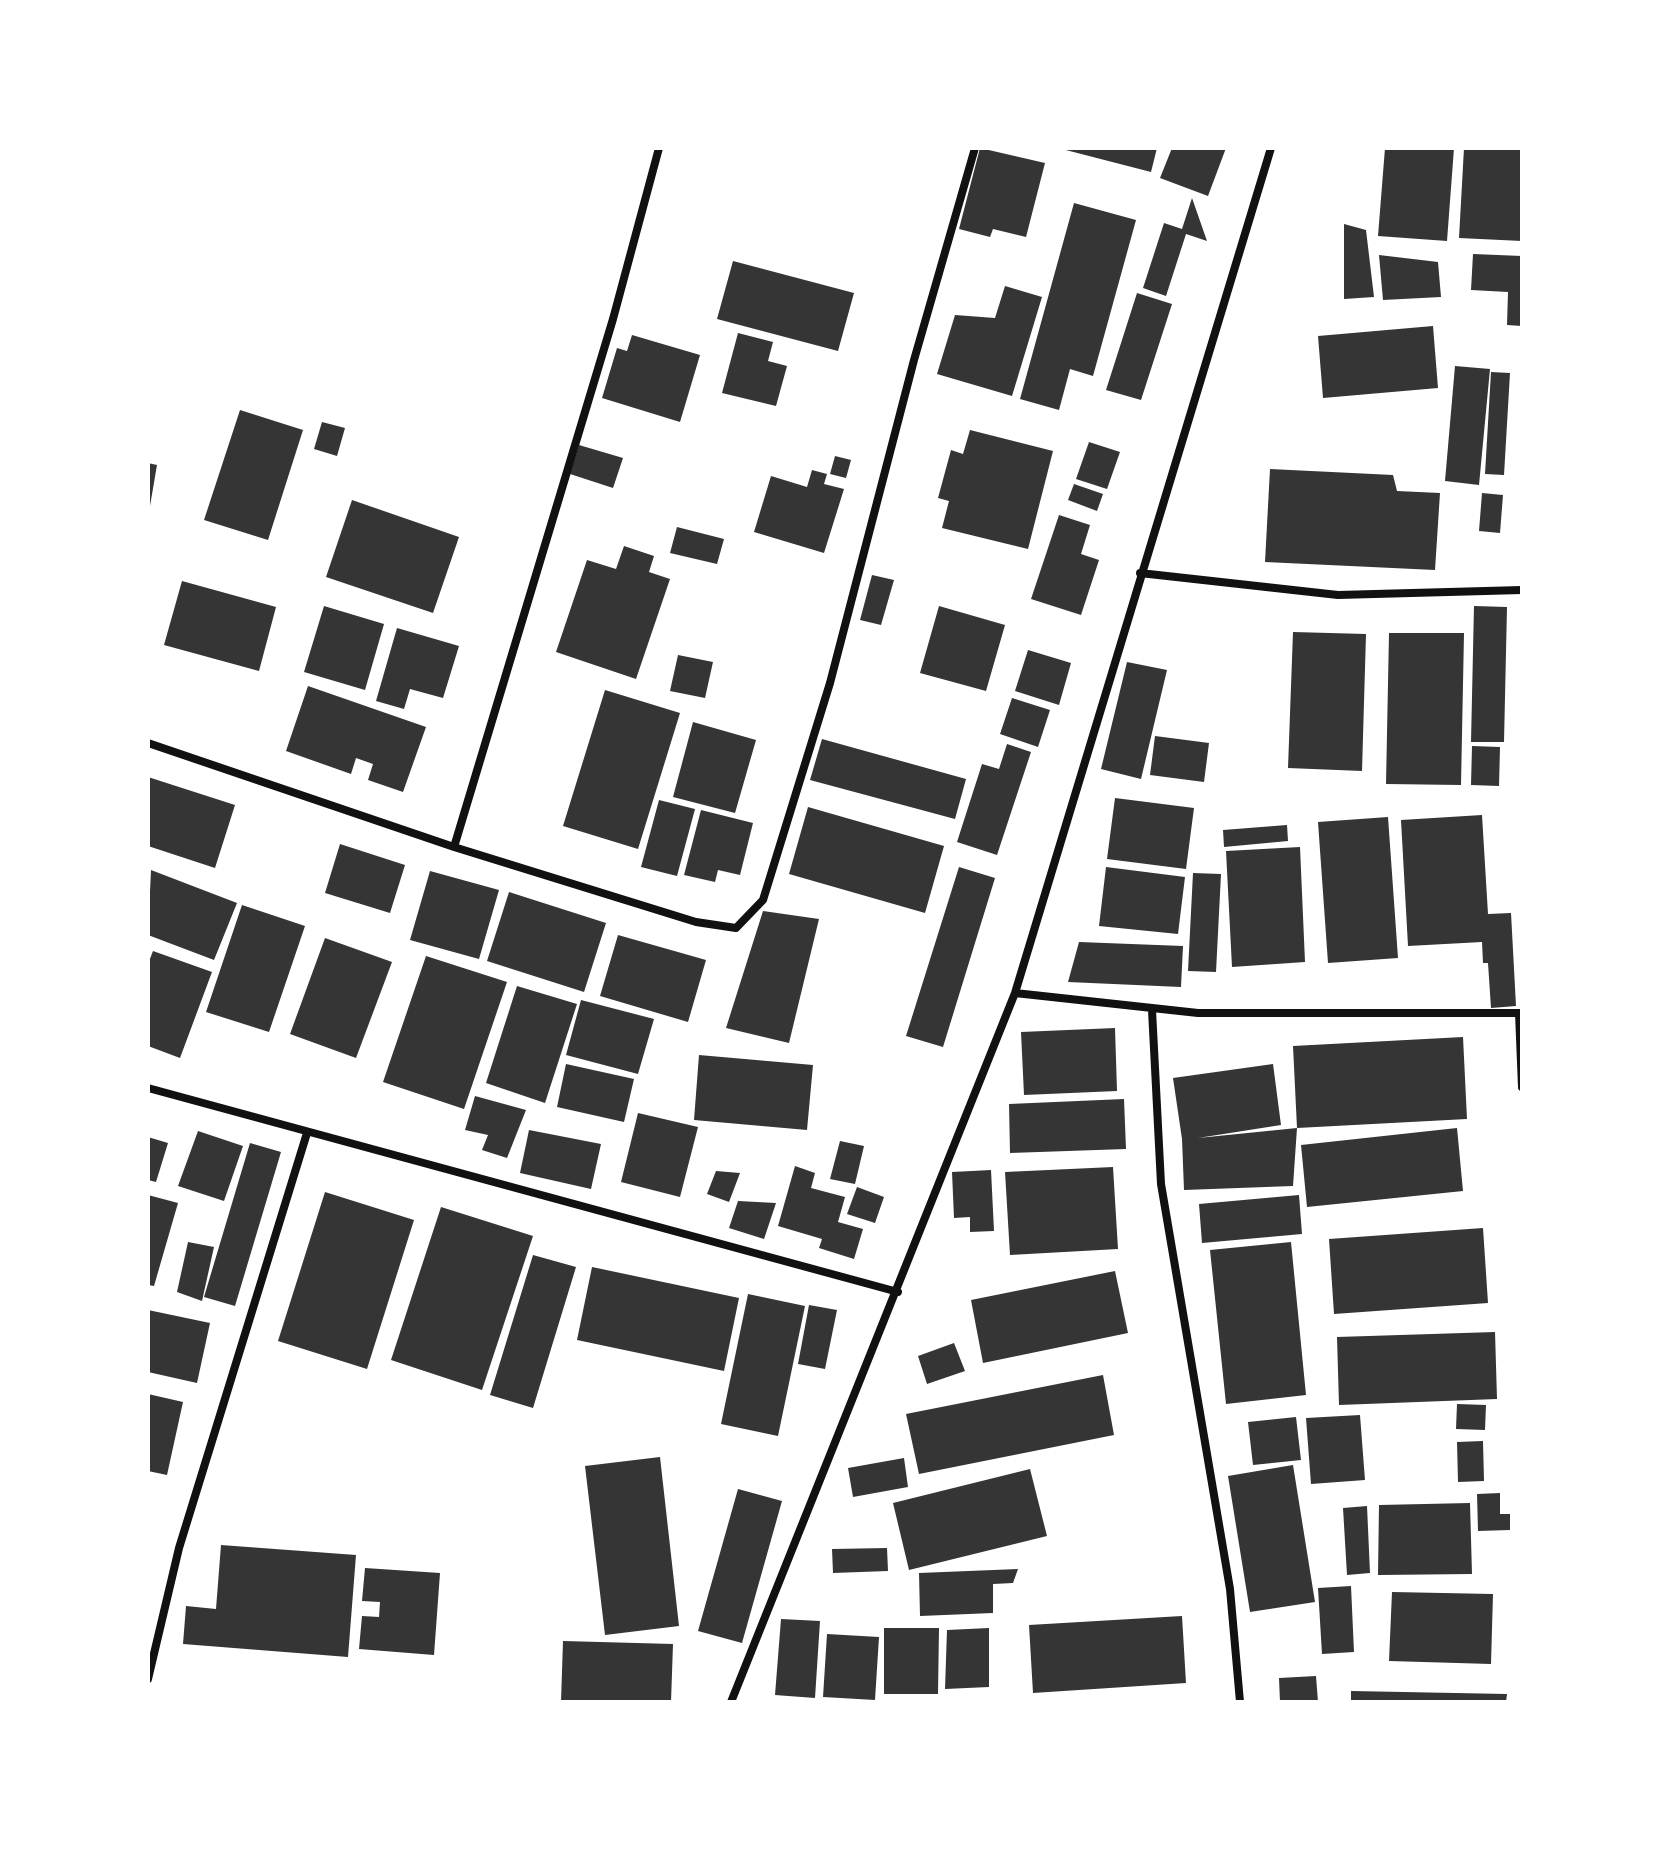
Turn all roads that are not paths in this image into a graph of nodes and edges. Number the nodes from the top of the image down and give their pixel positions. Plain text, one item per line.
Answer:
1 (659, 148) edge
2 (975, 148) edge
3 (1271, 148) edge
4 (1140, 573) junction
5 (1522, 590) edge
6 (148, 743) edge
7 (454, 847) junction
8 (1015, 993) junction
9 (1152, 1010) junction
10 (1520, 1013) edge
11 (1522, 1087) edge
12 (148, 1088) edge
13 (307, 1133) junction
14 (898, 1292) junction
15 (148, 1679) edge
16 (731, 1702) edge
17 (1240, 1702) edge

1 - 7 street
2 - 7 street
3 - 4 street
4 - 5 street
4 - 8 street
6 - 7 street
8 - 9 street
8 - 14 street
9 - 10 street
9 - 17 street
10 - 11 street
12 - 13 street
13 - 14 street
13 - 15 street
14 - 16 street

